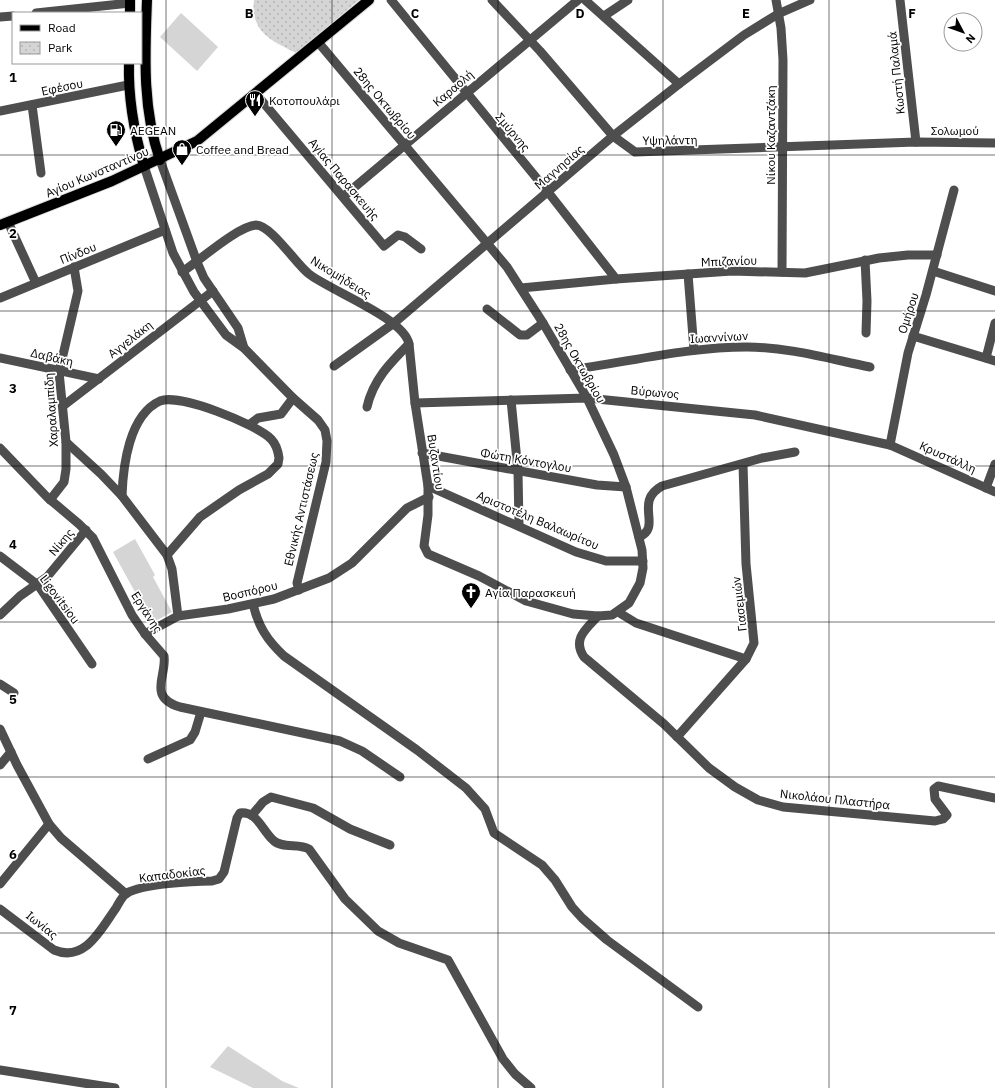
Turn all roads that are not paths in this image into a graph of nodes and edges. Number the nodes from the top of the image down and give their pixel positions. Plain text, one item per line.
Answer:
1 (147, 0) edge
2 (369, 0) edge
3 (391, 0) edge
4 (492, 0) edge
5 (578, 0) edge
6 (585, 0) edge
7 (628, 0) edge
8 (776, 0) edge
9 (810, 0) edge
10 (900, 0) edge
11 (130, 5) edge
12 (48, 12) edge
13 (778, 14) junction
14 (12, 16) edge
15 (604, 16) junction
16 (0, 17) edge
17 (530, 41) junction
18 (318, 42) junction
19 (129, 64) edge
20 (679, 84) junction
21 (128, 85) junction
22 (466, 92) junction
23 (256, 94) junction
24 (32, 105) junction
25 (0, 111) edge
26 (613, 136) junction
27 (916, 142) junction
28 (995, 143) edge
29 (404, 145) junction
30 (781, 148) junction
31 (160, 160) junction
32 (144, 166) junction
33 (41, 173) dead end
34 (954, 190) dead end
35 (548, 192) junction
36 (344, 196) junction
37 (4, 224) edge
38 (165, 230) junction
39 (487, 243) junction
40 (421, 249) dead end
41 (937, 255) junction
42 (865, 260) junction
43 (197, 262) junction
44 (74, 267) junction
45 (933, 271) junction
46 (182, 272) junction
47 (782, 272) junction
48 (688, 274) junction
49 (616, 279) junction
50 (36, 283) junction
51 (521, 288) junction
52 (213, 291) junction
53 (995, 291) edge
54 (0, 298) edge
55 (200, 301) junction
56 (487, 309) dead end
57 (995, 322) edge
58 (394, 323) junction
59 (543, 323) junction
60 (866, 333) dead end
61 (913, 336) junction
62 (409, 344) junction
63 (244, 348) junction
64 (694, 350) junction
65 (0, 358) edge
66 (991, 359) edge
67 (334, 366) dead end
68 (870, 367) dead end
69 (570, 370) junction
70 (59, 372) junction
71 (99, 379) junction
72 (293, 398) junction
73 (587, 398) junction
74 (511, 400) junction
75 (415, 403) junction
76 (63, 406) junction
77 (367, 407) dead end
78 (250, 424) junction
79 (66, 442) junction
80 (890, 445) junction
81 (0, 448) edge
82 (795, 452) dead end
83 (422, 453) junction
84 (743, 464) junction
85 (995, 464) edge
86 (518, 472) junction
87 (428, 486) junction
88 (626, 487) junction
89 (986, 488) junction
90 (995, 492) edge
91 (122, 496) junction
92 (429, 497) junction
93 (50, 500) junction
94 (519, 526) junction
95 (86, 530) junction
96 (639, 537) junction
97 (167, 555) junction
98 (0, 556) edge
99 (643, 561) junction
100 (38, 585) junction
101 (299, 590) junction
102 (253, 604) junction
103 (618, 612) junction
104 (0, 615) edge
105 (178, 616) junction
106 (598, 616) junction
107 (145, 634) junction
108 (746, 659) junction
109 (92, 664) dead end
110 (0, 684) edge
111 (14, 692) dead end
112 (201, 712) junction
113 (0, 728) edge
114 (677, 737) junction
115 (11, 752) junction
116 (148, 759) dead end
117 (0, 765) edge
118 (400, 777) dead end
119 (995, 798) edge
120 (252, 815) junction
121 (49, 824) junction
122 (390, 845) dead end
123 (0, 884) edge
124 (126, 894) junction
125 (0, 909) edge
126 (698, 1007) dead end
127 (0, 1070) edge
128 (115, 1088) edge
129 (531, 1088) edge

1 - 31 main road, Εθνικής Αντιστάσεως
2 - 18 main road, Αγίου Κωνσταντίνου
3 - 22 street, Σμύρνης
4 - 17 street, Υψηλάντη
5 - 17 street, Καραολή
6 - 15 street
7 - 15 street
8 - 13 street, Νίκου Καζαντζάκη
9 - 13 street, Μαγνησίας
10 - 27 street, Κωστή Παλαμά
11 - 12 street
13 - 20 street, Μαγνησίας
13 - 30 street, Νίκου Καζαντζάκη
14 - 16 street
15 - 20 street
17 - 22 street, Καραολή
17 - 26 street, Υψηλάντη
18 - 23 main road, Αγίου Κωνσταντίνου
18 - 29 street, 28ης Οκτωβρίου
19 - 21 main road, Εθνικής Αντιστάσεως
20 - 26 street, Μαγνησίας
21 - 24 street, Εφέσου
21 - 32 main road, Εθνικής Αντιστάσεως
22 - 29 street, Καραολή
22 - 35 street, Σμύρνης
23 - 31 main road, Αγίου Κωνσταντίνου
23 - 36 street, Αγίας Παρασκευής
24 - 25 street, Εφέσου
24 - 33 street
26 - 30 street, Υψηλάντη
26 - 35 street, Μαγνησίας
27 - 28 street, Σολωμού
27 - 30 street, Υψηλάντη
29 - 36 street, Καραολή
29 - 39 street, 28ης Οκτωβρίου
30 - 47 street, Νίκου Καζαντζάκη
31 - 32 main road, Αγίου Κωνσταντίνου
31 - 43 street, Εθνικής Αντιστάσεως
32 - 37 main road, Αγίου Κωνσταντίνου
32 - 38 street, Εθνικής Αντιστάσεως
34 - 41 street, Ομήρου
35 - 39 street, Μαγνησίας
35 - 49 street, Σμύρνης
36 - 40 street, Αγίας Παρασκευής
37 - 50 street
38 - 44 street, Πίνδου
38 - 46 street, Εθνικής Αντιστάσεως
39 - 51 street, 28ης Οκτωβρίου
39 - 58 street, Μαγνησίας
41 - 42 street, Μπιζανίου
41 - 45 street, Ομήρου
42 - 47 street, Μπιζανίου
42 - 60 street
43 - 46 street, Νικομήδειας
43 - 52 street, Εθνικής Αντιστάσεως
43 - 58 street, Νικομήδειας
44 - 50 street, Πίνδου
44 - 70 street, Χαραλαμπίδη
45 - 53 street
45 - 61 street, Ομήρου
46 - 55 street, Εθνικής Αντιστάσεως
47 - 48 street, Μπιζανίου
48 - 49 street, Μπιζανίου
48 - 64 street
49 - 51 street, Μπιζανίου
50 - 54 street, Πίνδου
51 - 59 street, 28ης Οκτωβρίου
52 - 55 street, Αγγελάκη
52 - 63 street, Εθνικής Αντιστάσεως
55 - 63 street, Εθνικής Αντιστάσεως
55 - 71 street, Αγγελάκη
56 - 59 street
57 - 66 street
58 - 62 street, Βυζαντίου
58 - 67 street, Μαγνησίας
59 - 69 street, 28ης Οκτωβρίου
61 - 66 street
61 - 80 street, Ομήρου
62 - 75 street, Βυζαντίου
62 - 77 street
63 - 72 street, Εθνικής Αντιστάσεως
64 - 68 street, Ιωαννίνων
64 - 69 street, Ιωαννίνων
65 - 70 street, Δαβάκη
69 - 73 street, 28ης Οκτωβρίου
70 - 71 street, Δαβάκη
70 - 76 street, Χαραλαμπίδη
71 - 76 street, Αγγελάκη
72 - 78 street
72 - 101 street, Εθνικής Αντιστάσεως
73 - 74 street, Βύρωνος
73 - 80 street, Βύρωνος
73 - 88 street, 28ης Οκτωβρίου
74 - 75 street, Βύρωνος
74 - 86 street
75 - 83 street, Βυζαντίου
76 - 79 street, Χαραλαμπίδη
78 - 91 street
78 - 97 street
79 - 91 street
79 - 93 street, Χαραλαμπίδη
80 - 89 street, Κρυστάλλη
81 - 93 street, Εργάνης
82 - 84 street
83 - 86 street, Φώτη Κόντογλου
83 - 87 street, Βυζαντίου
84 - 96 street
84 - 108 street, Γιασεμιών
85 - 89 street
86 - 88 street, Φώτη Κόντογλου
86 - 94 street
87 - 92 street, Βυζαντίου
87 - 94 street, Αριστοτέλη Βαλαωρίτου
88 - 96 street, 28ης Οκτωβρίου
89 - 90 street, Κρυστάλλη
91 - 97 street
92 - 101 street, Βοσπόρου
92 - 106 street, Βυζαντίου
93 - 95 street, Εργάνης
94 - 99 street, Αριστοτέλη Βαλαωρίτου
95 - 100 street, Νίκης
95 - 107 street, Εργάνης
96 - 99 street, 28ης Οκτωβρίου
97 - 105 street
98 - 100 street, Ligovitsiou
99 - 103 street, 28ης Οκτωβρίου
100 - 104 street, Νίκης
100 - 109 street, Ligovitsiou
101 - 102 street, Βοσπόρου
102 - 105 street, Βοσπόρου
102 - 126 street
103 - 106 street
103 - 108 street
105 - 107 street, Βοσπόρου
106 - 114 street, Νικολάου Πλαστήρα
107 - 112 street, Εργάνης
108 - 114 street, Γιασεμιών
110 - 111 street
112 - 116 street
112 - 118 street, Εργάνης
113 - 115 street, Καπαδοκίας
114 - 119 street, Νικολάου Πλαστήρα
115 - 117 street
115 - 121 street, Καπαδοκίας
120 - 122 street
120 - 124 street, Καπαδοκίας
120 - 129 street
121 - 123 street
121 - 124 street, Καπαδοκίας
124 - 125 street, Ιωνίας
127 - 128 street

